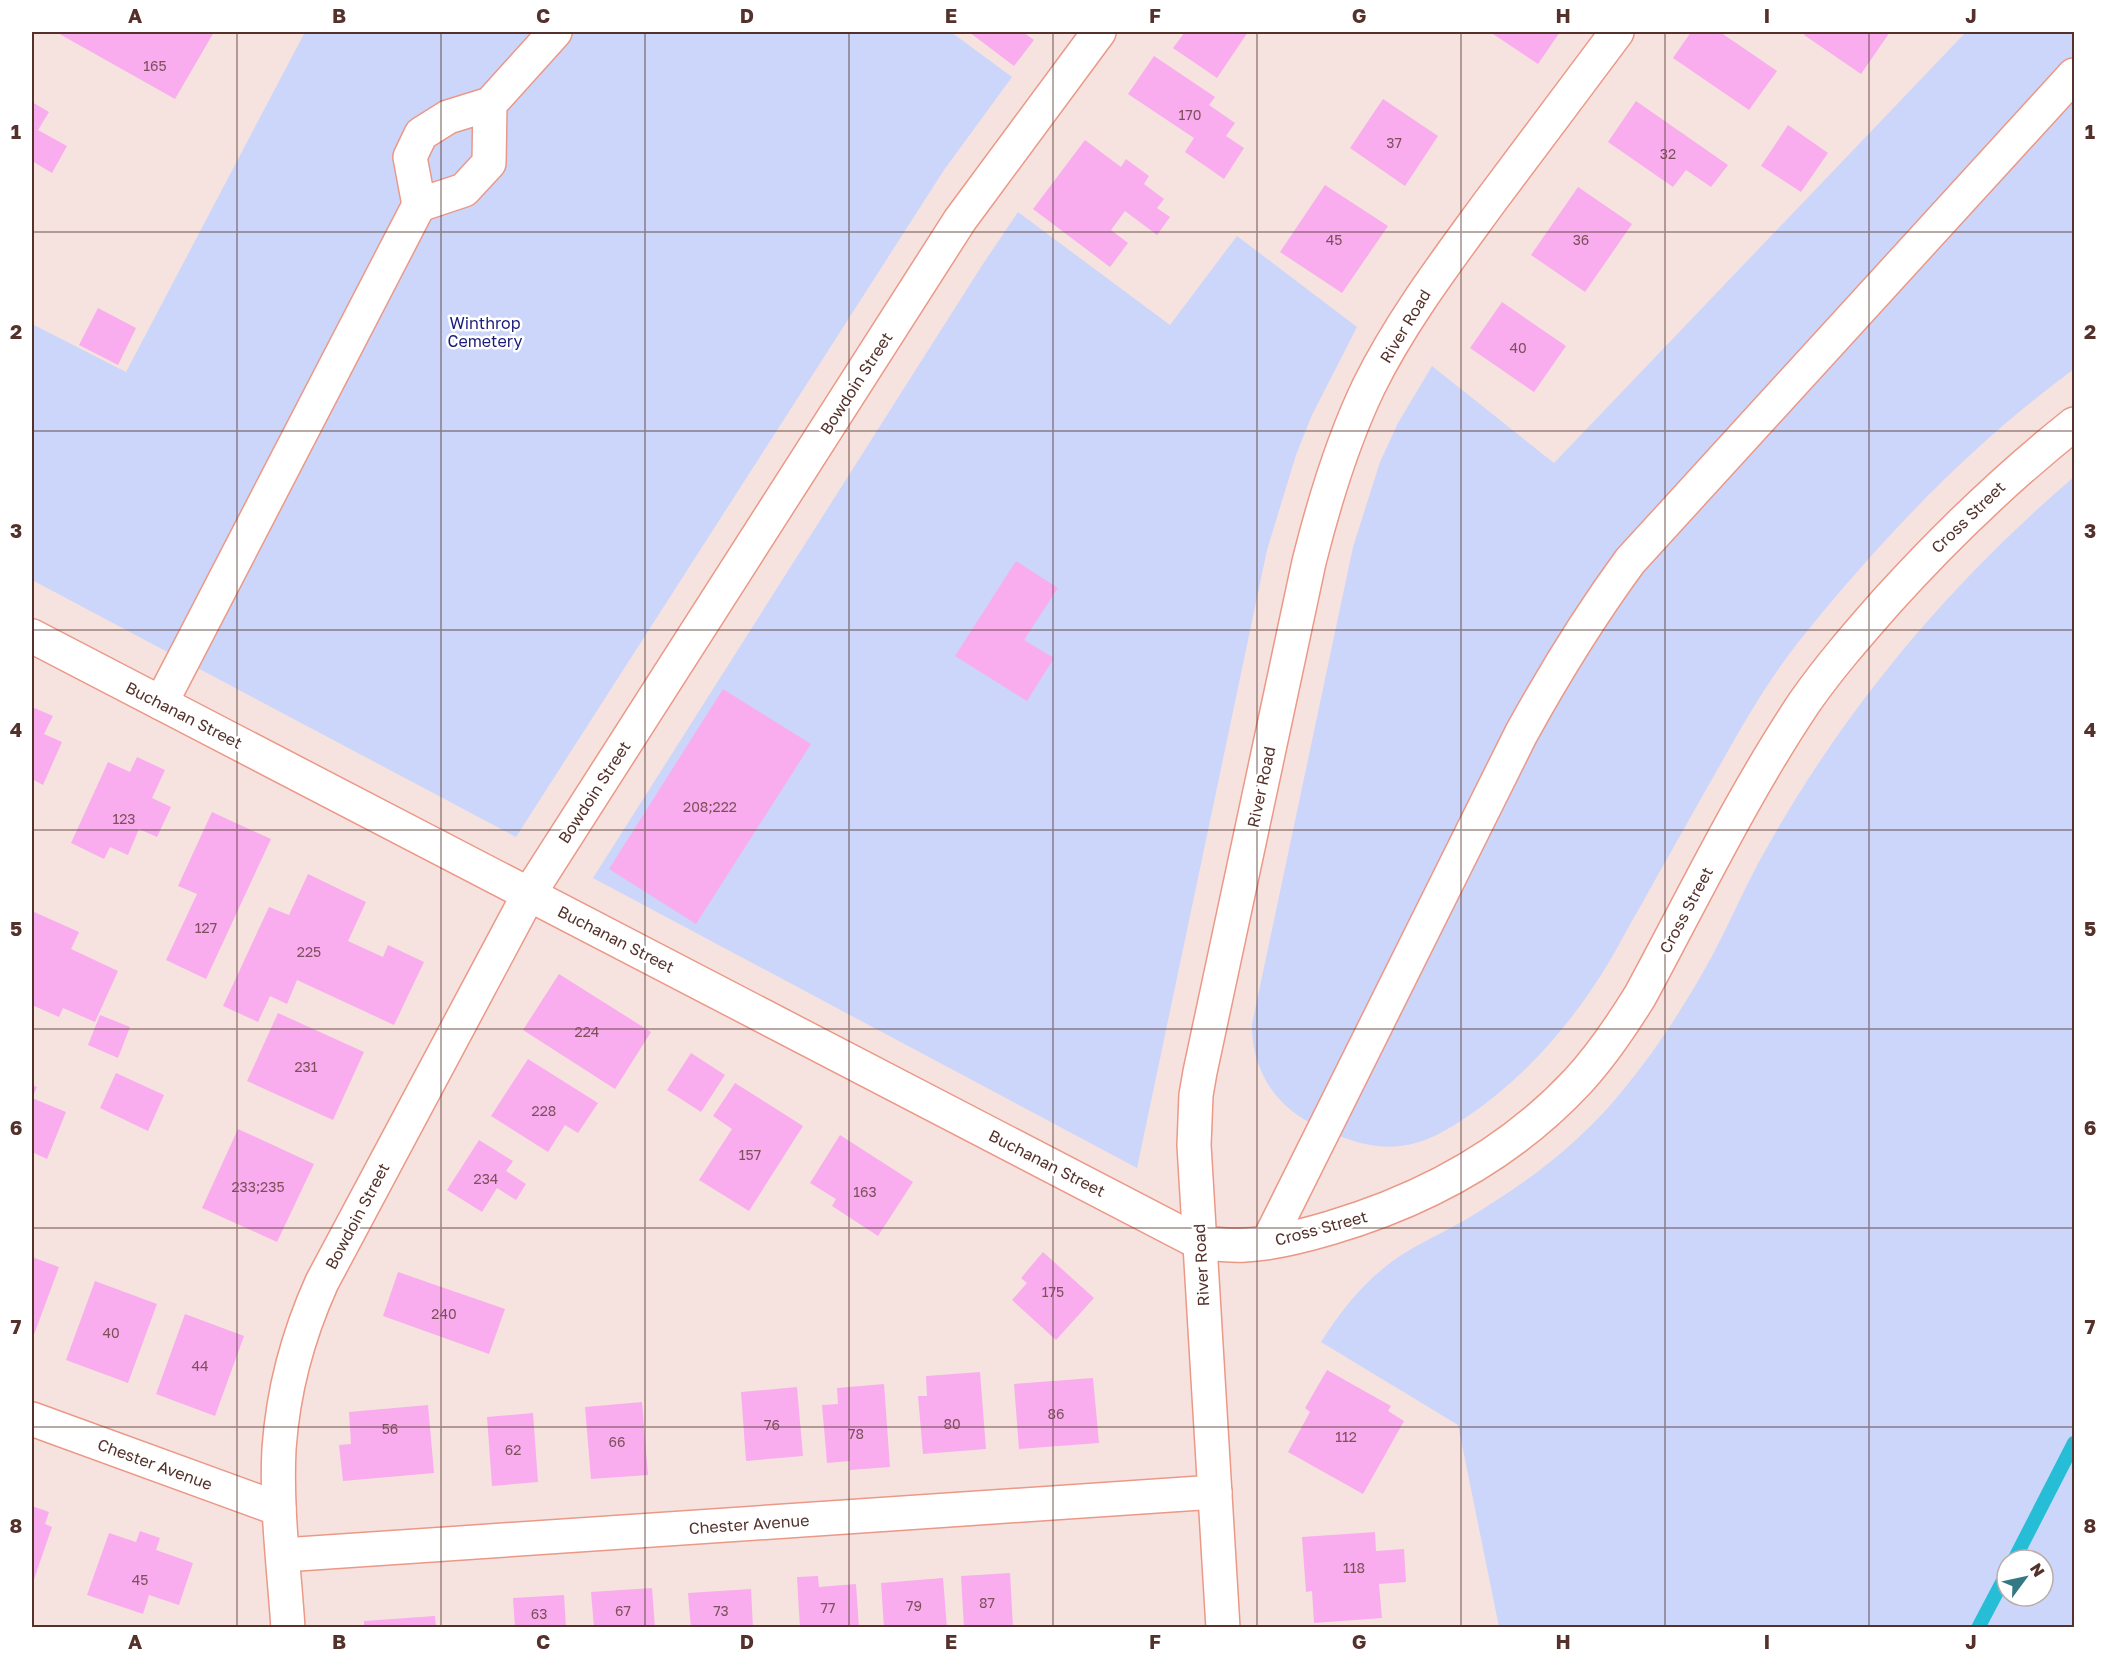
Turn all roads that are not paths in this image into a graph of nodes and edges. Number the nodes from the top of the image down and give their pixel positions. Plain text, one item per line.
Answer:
1 (555, 32) edge
2 (1099, 32) edge
3 (1617, 32) edge
4 (2074, 75) edge
5 (490, 104) junction
6 (419, 205) junction
7 (2074, 424) edge
8 (32, 636) edge
9 (161, 703) junction
10 (529, 894) junction
11 (1268, 1242) junction
12 (1200, 1243) junction
13 (32, 1419) edge
14 (1215, 1492) junction
15 (279, 1509) junction
16 (283, 1555) junction
17 (288, 1628) edge
18 (1223, 1628) edge

1 - 5 street
2 - 10 street, Bowdoin Street
3 - 12 street, River Road
4 - 11 street
5 - 6 street
5 - 6 street
6 - 9 street
7 - 11 street, Cross Street
8 - 9 street, Buchanan Street
9 - 10 street, Buchanan Street
10 - 12 street, Buchanan Street
10 - 15 street, Bowdoin Street
11 - 12 street, Cross Street
12 - 14 street, River Road
13 - 15 street, Chester Avenue
14 - 16 street, Chester Avenue
14 - 18 street, River Road
15 - 16 street, Bowdoin Street
16 - 17 street, Bowdoin Street

